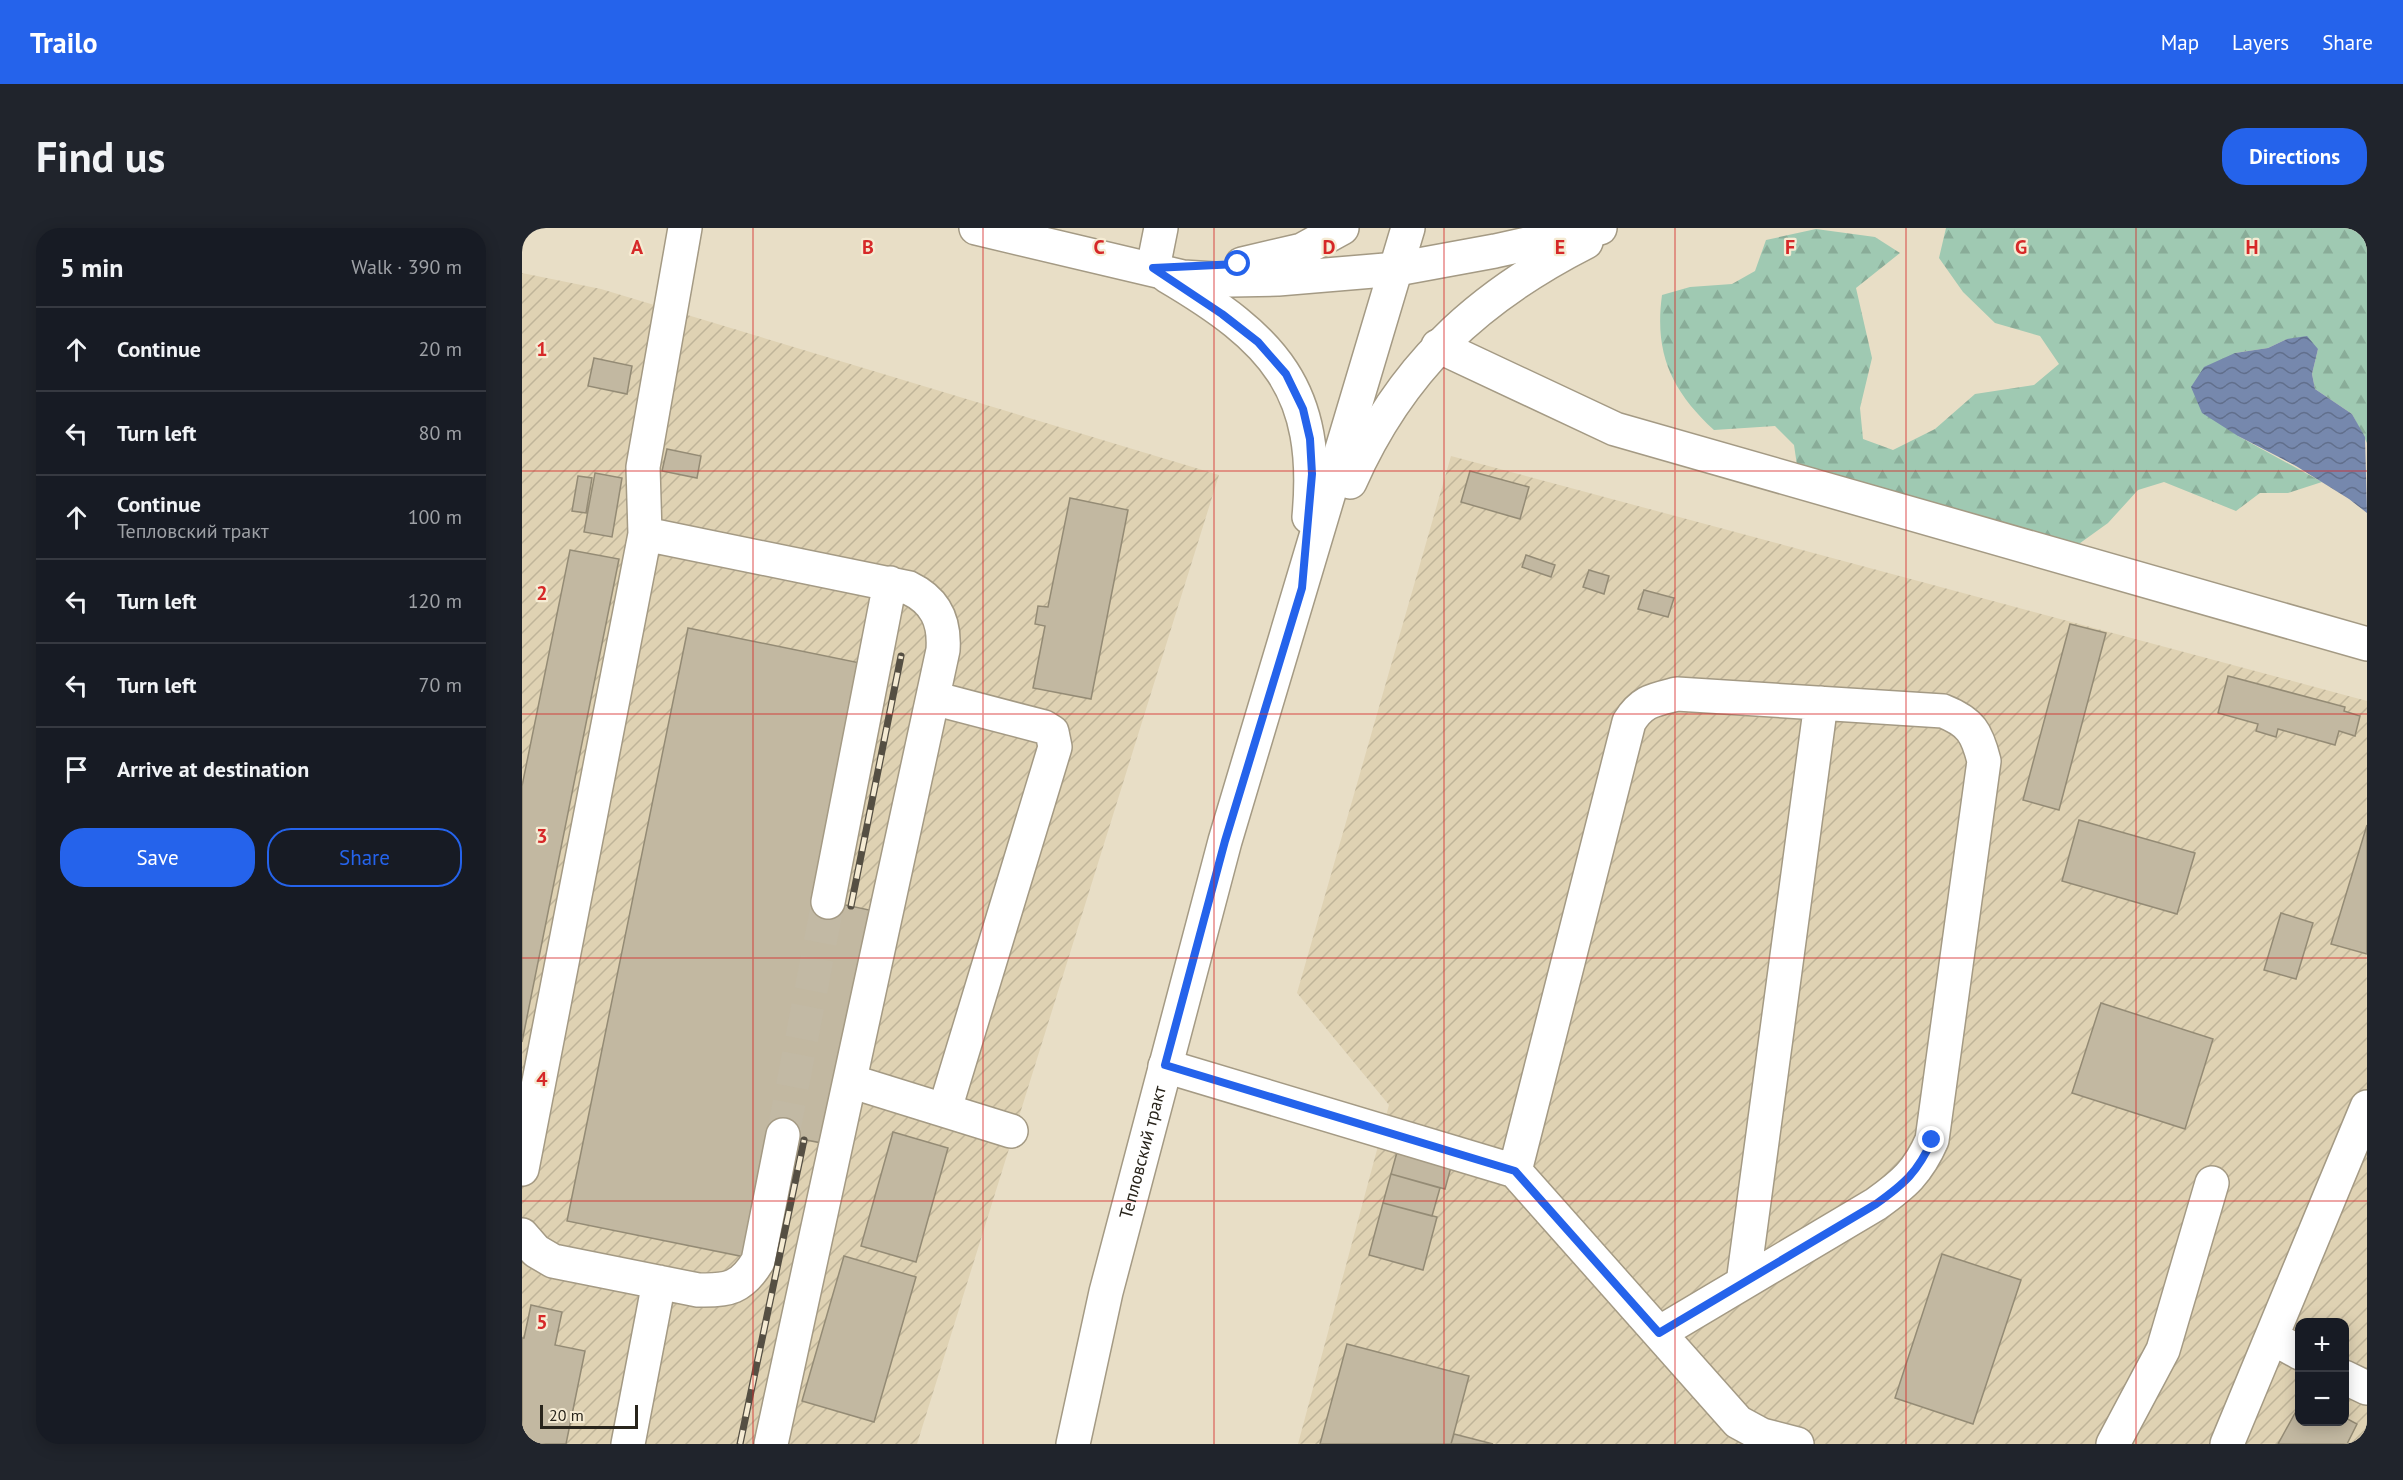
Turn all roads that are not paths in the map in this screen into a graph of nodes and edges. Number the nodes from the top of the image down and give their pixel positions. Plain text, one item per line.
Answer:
1 (685, 228) edge
2 (976, 228) edge
3 (1161, 228) edge
4 (1342, 228) edge
5 (1408, 228) edge
6 (1600, 228) edge
7 (1614, 228) edge
8 (1153, 268) junction
9 (1397, 269) junction
10 (1438, 346) junction
11 (645, 534) junction
12 (891, 584) junction
13 (1302, 588) junction
14 (2367, 644) edge
15 (933, 698) junction
16 (1821, 703) junction
17 (828, 902) tunnel mouth
18 (1165, 1065) junction
19 (850, 1081) junction
20 (2367, 1107) edge
21 (945, 1109) junction
22 (1011, 1131) dead end
23 (783, 1135) tunnel mouth
24 (522, 1169) edge
25 (1515, 1171) junction
26 (2212, 1183) dead end
27 (522, 1235) edge
28 (658, 1282) junction
29 (1743, 1283) junction
30 (1659, 1333) junction
31 (2286, 1346) edge
32 (2349, 1379) edge
33 (2367, 1388) edge
34 (628, 1444) edge
35 (771, 1444) edge
36 (1073, 1444) edge
37 (1797, 1444) edge
38 (2113, 1444) edge
39 (2227, 1444) edge

1 - 11 main road
2 - 8 main road
3 - 8 main road
4 - 8 main road
5 - 9 main road
6 - 9 main road
7 - 10 main road
8 - 9 main road
8 - 13 main road
9 - 13 main road
10 - 13 main road
10 - 14 main road
11 - 12 main road
11 - 24 main road
12 - 15 main road
12 - 17 main road
13 - 18 main road, Тепловский тракт
15 - 19 main road
15 - 21 main road
16 - 25 main road
16 - 29 main road
16 - 29 main road
18 - 25 main road
18 - 36 main road, Тепловский тракт
19 - 21 main road
19 - 35 main road
20 - 31 main road
21 - 22 main road
23 - 28 main road
25 - 30 main road
26 - 38 main road
27 - 28 main road
28 - 34 main road
29 - 30 main road
30 - 37 main road
31 - 39 main road
32 - 33 main road

